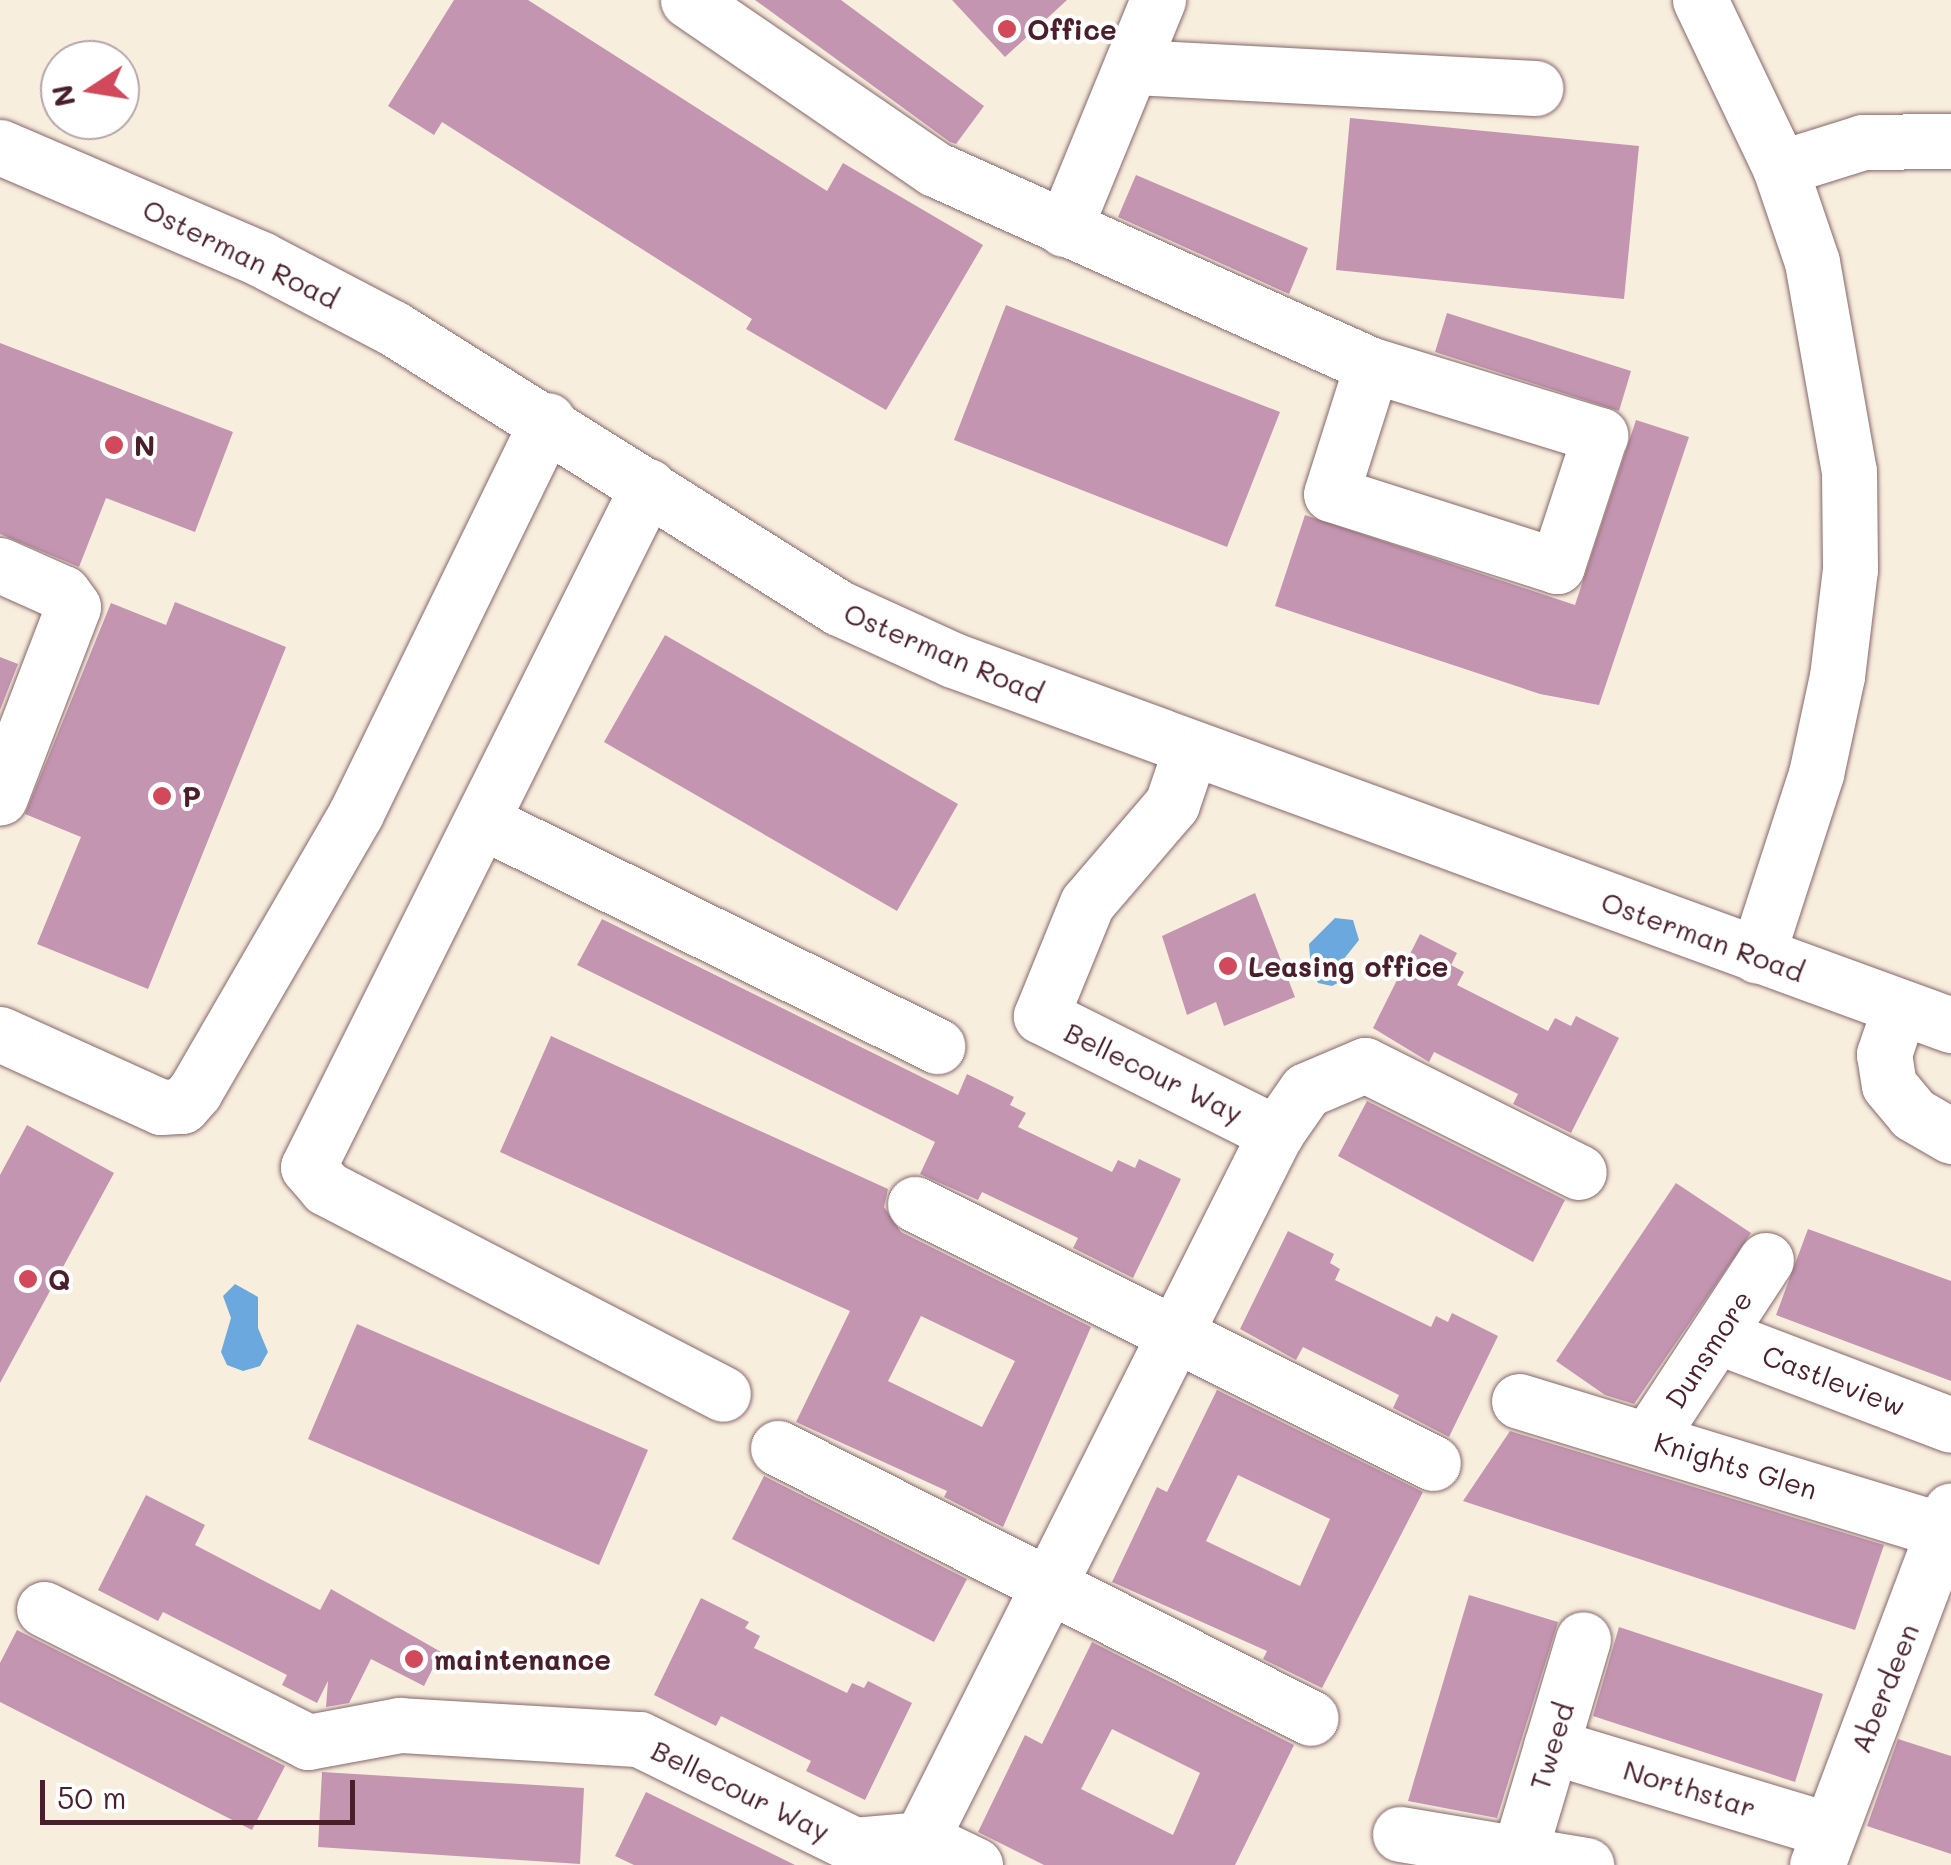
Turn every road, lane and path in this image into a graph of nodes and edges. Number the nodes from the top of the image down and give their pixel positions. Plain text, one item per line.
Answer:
1 (688, 0) edge
2 (1158, 0) edge
3 (1700, 0) edge
4 (1134, 66) junction
5 (1535, 88) dead end
6 (1951, 141) edge
7 (0, 147) edge
8 (1780, 168) junction
9 (1064, 229) junction
10 (1372, 364) junction
11 (548, 420) junction
12 (648, 486) junction
13 (0, 565) edge
14 (1190, 750) junction
15 (0, 797) edge
16 (482, 821) junction
17 (1757, 956) junction
18 (1900, 1006) junction
19 (1951, 1026) edge
20 (0, 1034) edge
21 (937, 1046) dead end
22 (1276, 1133) junction
23 (1951, 1136) edge
24 (1580, 1172) dead end
25 (914, 1204) dead end
26 (1766, 1260) dead end
27 (1175, 1334) junction
28 (1717, 1336) junction
29 (723, 1394) dead end
30 (1519, 1401) dead end
31 (1951, 1425) edge
32 (1649, 1438) junction
33 (778, 1448) dead end
34 (1434, 1463) dead end
35 (1949, 1525) edge
36 (1050, 1583) junction
37 (44, 1609) dead end
38 (1583, 1638) dead end
39 (1311, 1718) dead end
40 (1551, 1746) junction
41 (1400, 1834) dead end
42 (921, 1839) junction
43 (1518, 1854) junction
44 (1828, 1854) edge
45 (975, 1865) edge
46 (1586, 1865) edge

1 - 9 street
2 - 4 street
3 - 8 street
4 - 5 street
4 - 9 street
6 - 8 street
7 - 11 street, Osterman Road
8 - 17 street
9 - 10 street
10 - 10 street
11 - 12 street, Osterman Road
11 - 20 street
12 - 14 street, Osterman Road
12 - 16 street
13 - 15 street
14 - 17 street, Osterman Road
14 - 22 street, Bellecour Way
16 - 21 street
16 - 29 street
17 - 18 street, Osterman Road
18 - 19 street, Osterman Road
18 - 23 street
22 - 24 street, Bellecour Way
22 - 27 street, Bellecour Way
25 - 27 street
26 - 28 street, Dunsmore
27 - 34 street
27 - 36 street, Bellecour Way
28 - 31 street, Castleview
28 - 32 street, Dunsmore
30 - 32 street, Knights Glen
32 - 35 street, Knights Glen
33 - 36 street
35 - 44 street, Aberdeen
36 - 39 street
36 - 42 street, Bellecour Way
37 - 42 street, Bellecour Way
38 - 40 street, Tweed
40 - 43 street, Tweed
40 - 44 street, Northstar
41 - 43 street
42 - 45 street
43 - 46 street

